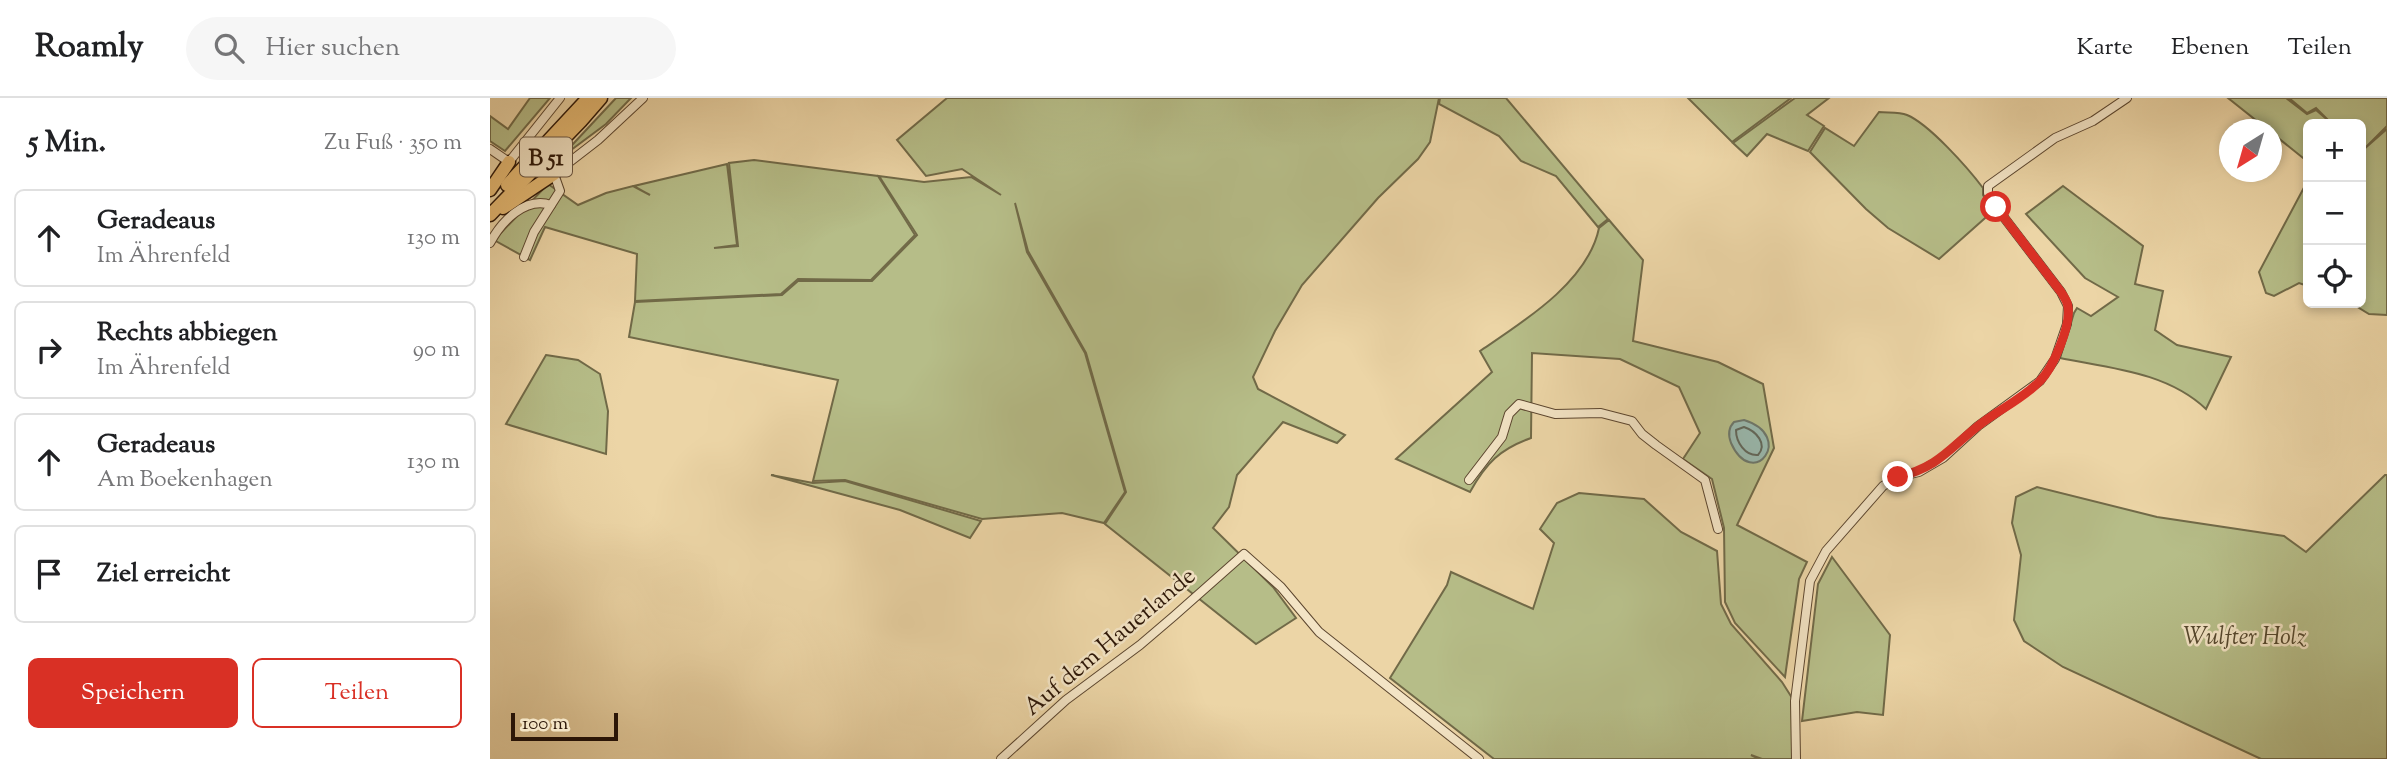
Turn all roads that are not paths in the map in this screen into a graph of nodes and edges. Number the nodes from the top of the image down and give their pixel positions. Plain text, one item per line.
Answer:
1 (560, 98) edge
2 (588, 98) edge
3 (601, 98) edge
4 (643, 98) edge
5 (2127, 98) edge
6 (490, 149) edge
7 (509, 162) junction
8 (554, 174) junction
9 (490, 190) edge
10 (490, 203) edge
11 (551, 205) junction
12 (490, 214) edge
13 (490, 243) edge
14 (524, 257) dead end
15 (1469, 480) dead end
16 (1717, 529) dead end
17 (1001, 759) edge
18 (1479, 759) edge
19 (1796, 759) edge

1 - 7 street
2 - 10 highway, B 51
3 - 12 highway, B 51
4 - 8 street
5 - 19 street
6 - 7 street
7 - 9 highway
8 - 11 street
8 - 12 highway
11 - 13 street
11 - 14 street
15 - 16 street
17 - 18 street, Auf dem Hauerlande

